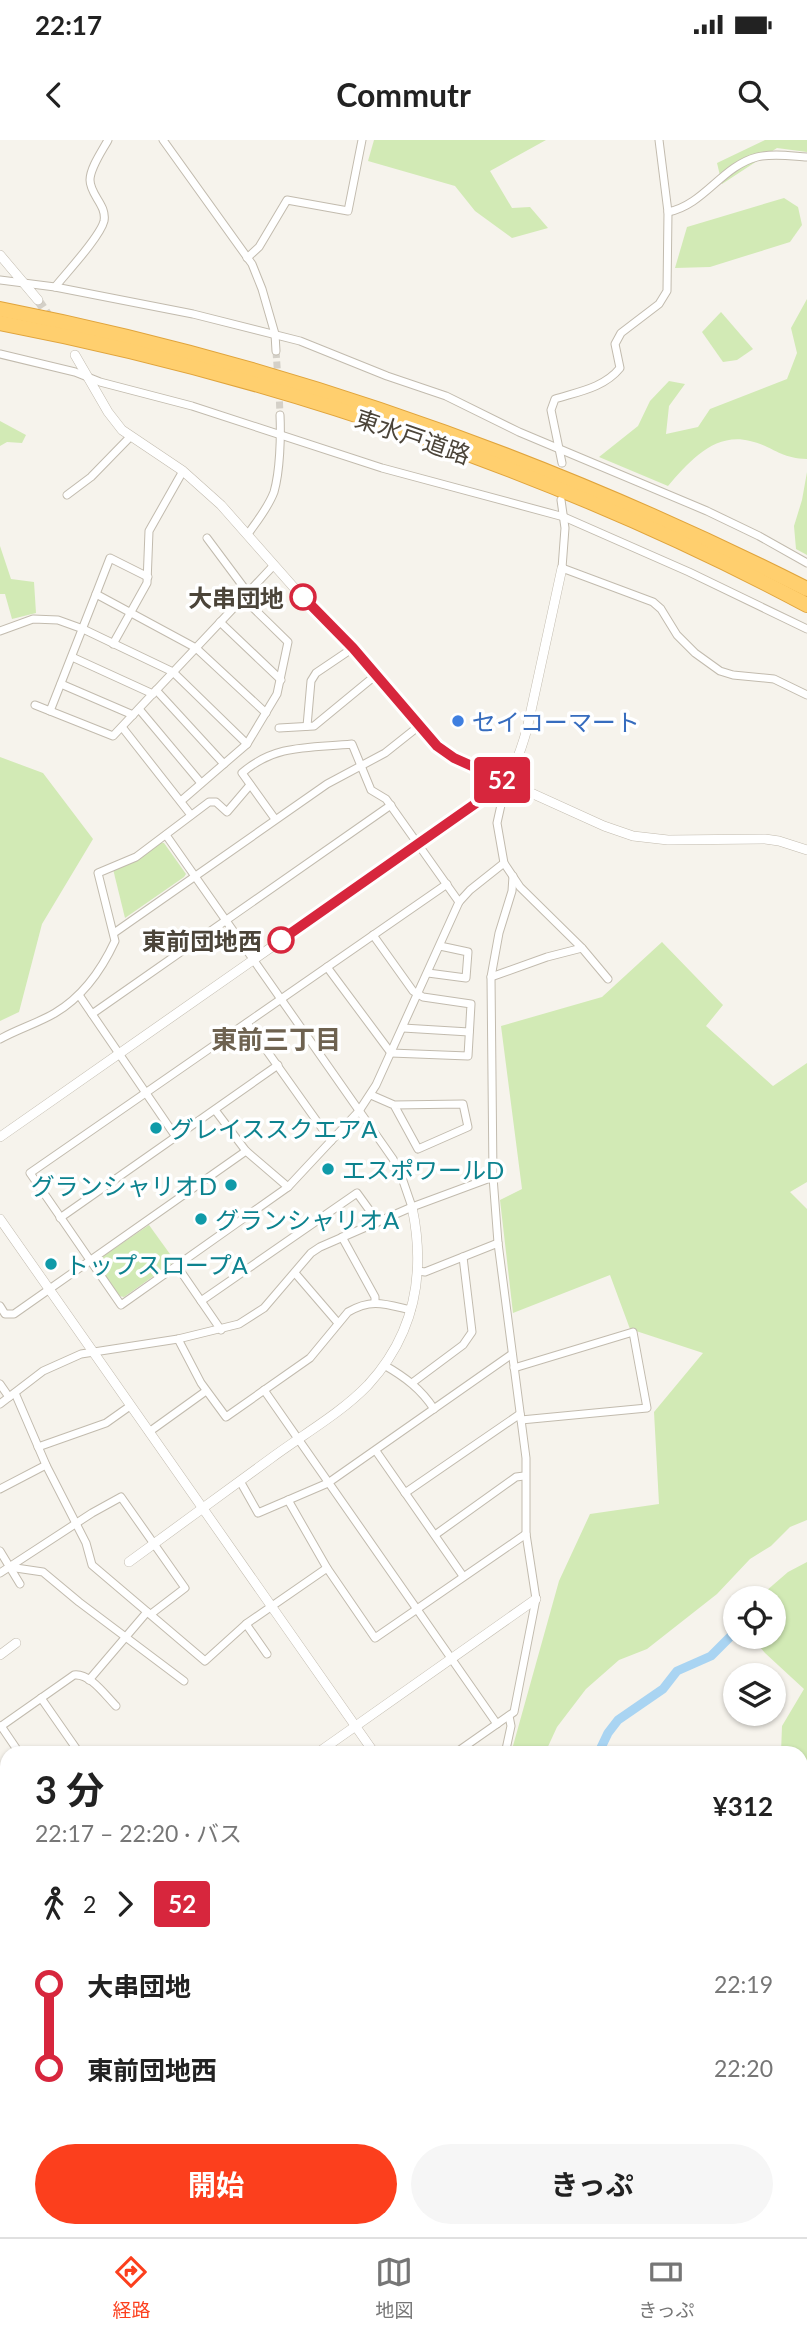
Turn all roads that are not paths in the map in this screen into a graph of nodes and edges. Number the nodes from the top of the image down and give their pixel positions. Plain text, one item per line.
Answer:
1 (108, 140) edge
2 (163, 140) edge
3 (362, 140) edge
4 (661, 140) edge
5 (807, 157) edge
6 (668, 212) junction
7 (0, 255) edge
8 (247, 258) junction
9 (0, 280) edge
10 (26, 284) junction
11 (55, 287) junction
12 (38, 300) tunnel mouth
13 (0, 309) edge
14 (0, 323) edge
15 (275, 334) junction
16 (276, 351) tunnel mouth
17 (0, 354) edge
18 (75, 355) dead end
19 (88, 378) junction
20 (280, 415) tunnel mouth
21 (281, 434) junction
22 (131, 436) junction
23 (560, 448) junction
24 (562, 463) dead end
25 (183, 471) junction
26 (67, 495) dead end
27 (561, 500) dead end
28 (564, 517) junction
29 (248, 534) junction
30 (206, 538) dead end
31 (807, 563) edge
32 (274, 565) junction
33 (562, 568) junction
34 (148, 577) junction
35 (807, 589) edge
36 (96, 594) junction
37 (245, 596) junction
38 (807, 605) edge
39 (131, 612) junction
40 (220, 622) junction
41 (83, 629) junction
42 (807, 629) edge
43 (0, 631) edge
44 (113, 644) junction
45 (196, 648) junction
46 (353, 648) junction
47 (72, 657) junction
48 (173, 672) junction
49 (376, 675) junction
50 (281, 680) junction
51 (61, 684) junction
52 (155, 692) junction
53 (807, 695) edge
54 (36, 705) dead end
55 (50, 711) junction
56 (135, 712) junction
57 (266, 713) junction
58 (307, 726) junction
59 (419, 726) junction
60 (122, 727) junction
61 (279, 728) dead end
62 (247, 744) junction
63 (224, 764) junction
64 (361, 766) junction
65 (503, 780) junction
66 (201, 783) junction
67 (250, 785) junction
68 (181, 801) junction
69 (391, 805) junction
70 (501, 805) dead end
71 (191, 815) junction
72 (275, 819) junction
73 (166, 835) junction
74 (419, 845) junction
75 (807, 850) edge
76 (504, 863) junction
77 (194, 875) junction
78 (513, 876) junction
79 (447, 884) junction
80 (459, 902) junction
81 (226, 920) junction
82 (114, 933) junction
83 (373, 935) junction
84 (440, 946) junction
85 (582, 948) junction
86 (254, 960) junction
87 (327, 967) junction
88 (428, 973) junction
89 (491, 977) junction
90 (608, 979) dead end
91 (418, 994) junction
92 (79, 995) junction
93 (281, 999) junction
94 (92, 1014) junction
95 (247, 1023) junction
96 (403, 1028) junction
97 (469, 1032) junction
98 (0, 1038) edge
99 (119, 1054) junction
100 (391, 1054) junction
101 (278, 1065) junction
102 (146, 1093) junction
103 (371, 1095) junction
104 (394, 1105) junction
105 (215, 1110) junction
106 (359, 1111) junction
107 (176, 1136) junction
108 (0, 1137) edge
109 (331, 1141) junction
110 (246, 1151) junction
111 (493, 1177) junction
112 (288, 1187) junction
113 (412, 1207) junction
114 (61, 1218) junction
115 (0, 1219) edge
116 (378, 1222) junction
117 (342, 1237) junction
118 (498, 1243) junction
119 (463, 1258) junction
120 (89, 1261) junction
121 (177, 1266) junction
122 (418, 1272) junction
123 (295, 1273) junction
124 (49, 1289) junction
125 (201, 1301) junction
126 (375, 1302) junction
127 (0, 1306) edge
128 (411, 1310) junction
129 (338, 1323) junction
130 (220, 1329) junction
131 (178, 1339) junction
132 (92, 1351) junction
133 (512, 1354) junction
134 (384, 1365) junction
135 (514, 1368) junction
136 (412, 1383) junction
137 (0, 1384) edge
138 (264, 1390) junction
139 (206, 1391) junction
140 (12, 1395) junction
141 (0, 1404) edge
142 (130, 1406) junction
143 (434, 1409) junction
144 (521, 1417) junction
145 (149, 1432) junction
146 (298, 1439) junction
147 (38, 1447) junction
148 (376, 1451) junction
149 (46, 1465) junction
150 (524, 1476) junction
151 (240, 1481) junction
152 (328, 1483) junction
153 (0, 1489) edge
154 (405, 1493) junction
155 (288, 1500) junction
156 (203, 1508) junction
157 (76, 1523) junction
158 (526, 1534) junction
159 (435, 1535) junction
160 (155, 1543) junction
161 (0, 1551) edge
162 (129, 1562) dead end
163 (8, 1567) junction
164 (327, 1568) junction
165 (0, 1573) edge
166 (463, 1576) junction
167 (20, 1584) dead end
168 (536, 1599) junction
169 (271, 1606) junction
170 (417, 1609) junction
171 (149, 1613) junction
172 (246, 1624) junction
173 (126, 1637) junction
174 (16, 1643) dead end
175 (267, 1654) dead end
176 (0, 1655) edge
177 (452, 1659) junction
178 (89, 1679) junction
179 (184, 1681) dead end
180 (41, 1698) junction
181 (116, 1706) dead end
182 (509, 1716) junction
183 (496, 1724) junction
184 (1, 1726) edge
185 (355, 1726) junction
186 (15, 1746) edge
187 (74, 1746) edge
188 (327, 1746) edge
189 (369, 1746) edge
190 (465, 1746) edge
191 (507, 1746) edge

1 - 11 street
2 - 8 street
3 - 8 street
4 - 6 street
5 - 6 street
6 - 23 street
7 - 10 street
8 - 15 street
9 - 10 street
10 - 11 street
10 - 12 street
11 - 15 street
13 - 35 highway, 東水戸道路
14 - 38 highway, 東水戸道路
15 - 16 street
15 - 23 street
17 - 19 street
18 - 19 street
19 - 21 street
19 - 22 street
20 - 21 street
21 - 28 street
21 - 29 street
22 - 25 street
22 - 26 street
23 - 24 street
23 - 31 street
25 - 29 street
25 - 34 street
27 - 28 street
28 - 33 street
28 - 42 street
29 - 32 street
30 - 37 street
32 - 37 street
32 - 46 street
33 - 53 street
33 - 65 street
34 - 36 street
34 - 39 street
36 - 39 street
36 - 41 street
37 - 40 street
37 - 50 street
39 - 44 street
39 - 45 street
40 - 45 street
40 - 50 street
41 - 43 street
41 - 44 street
41 - 47 street
44 - 48 street
45 - 48 street
45 - 57 street
46 - 49 street
46 - 58 street
47 - 51 street
47 - 52 street
48 - 52 street
48 - 62 street
49 - 58 street
49 - 59 street
50 - 57 street
51 - 55 street
51 - 56 street
52 - 56 street
52 - 63 street
54 - 55 street
55 - 60 street
56 - 60 street
56 - 66 street
57 - 62 street
58 - 61 street
59 - 64 street
59 - 65 street
60 - 68 street
62 - 63 street
63 - 66 street
64 - 67 street
64 - 69 street
64 - 72 street
65 - 74 street
65 - 75 street
66 - 68 street
67 - 71 street
67 - 72 street
68 - 71 street
69 - 74 street
69 - 81 street
70 - 76 street
71 - 73 street
72 - 77 street
73 - 77 street
73 - 82 street
74 - 79 street
74 - 86 street
76 - 78 street
76 - 80 street
77 - 81 street
77 - 82 street
78 - 85 street
78 - 89 street
79 - 80 street
79 - 83 street
80 - 84 street
81 - 86 street
81 - 94 street
82 - 92 street
83 - 87 street
83 - 91 street
84 - 88 street
84 - 88 street
85 - 89 street
85 - 90 street
86 - 93 street
86 - 99 street
87 - 93 street
87 - 100 street
88 - 91 street
89 - 111 street
91 - 96 street
91 - 97 street
92 - 94 street
92 - 98 street
93 - 95 street
93 - 106 street
94 - 99 street
95 - 101 street
95 - 102 street
96 - 97 street
96 - 100 street
97 - 100 street
99 - 102 street
99 - 108 street
100 - 103 street
101 - 105 street
101 - 109 street
102 - 107 street
102 - 114 street
103 - 104 street
103 - 106 street
104 - 104 street
105 - 107 street
105 - 110 street
106 - 109 street
106 - 113 street
107 - 114 street
109 - 112 street
110 - 112 street
110 - 120 street
111 - 113 street
111 - 118 street
112 - 121 street
113 - 116 street
113 - 122 street
114 - 120 street
115 - 124 street
116 - 117 street
116 - 125 street
117 - 123 street
117 - 126 street
118 - 119 street
118 - 133 street
119 - 122 street
119 - 136 street
120 - 121 street
120 - 124 street
121 - 125 street
122 - 128 street
123 - 129 street
123 - 130 street
124 - 127 street
124 - 132 street
125 - 130 street
126 - 128 street
126 - 129 street
128 - 134 street
129 - 138 street
130 - 131 street
131 - 132 street
131 - 139 street
132 - 140 street
132 - 142 street
133 - 135 street
133 - 143 street
134 - 136 street
134 - 146 street
135 - 144 street
135 - 144 street
136 - 143 street
137 - 140 street
138 - 139 street
138 - 146 street
139 - 145 street
140 - 141 street
140 - 147 street
142 - 145 street
142 - 147 street
143 - 148 street
144 - 150 street
144 - 154 street
145 - 156 street
146 - 151 street
146 - 152 street
147 - 149 street
148 - 152 street
148 - 154 street
149 - 153 street
149 - 157 street
150 - 158 street
150 - 159 street
151 - 155 street
151 - 156 street
152 - 155 street
152 - 170 street
154 - 159 street
155 - 164 street
156 - 160 street
156 - 169 street
157 - 160 street
157 - 163 street
157 - 171 street
158 - 166 street
158 - 168 street
159 - 166 street
160 - 162 street
160 - 171 street
161 - 163 street
163 - 165 street
163 - 167 street
163 - 173 street
164 - 169 street
164 - 170 street
166 - 170 street
168 - 177 street
168 - 182 street
169 - 172 street
169 - 185 street
170 - 177 street
171 - 172 street
171 - 173 street
172 - 175 street
173 - 178 street
173 - 179 street
174 - 176 street
177 - 183 street
177 - 185 street
178 - 180 street
178 - 181 street
180 - 184 street
180 - 187 street
182 - 183 street
182 - 191 street
183 - 190 street
184 - 186 street
185 - 188 street
185 - 189 street

